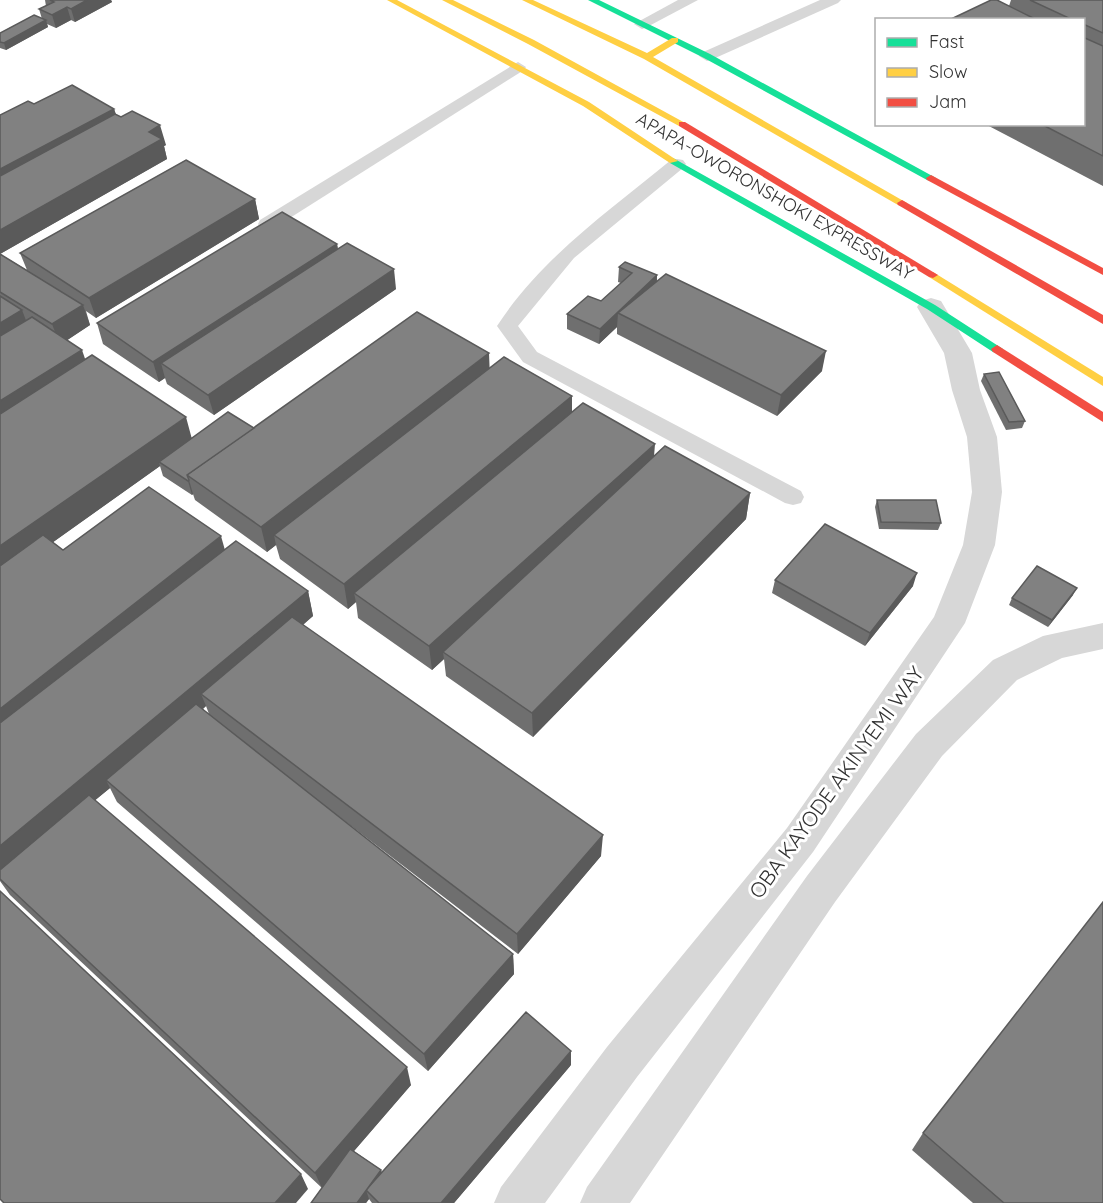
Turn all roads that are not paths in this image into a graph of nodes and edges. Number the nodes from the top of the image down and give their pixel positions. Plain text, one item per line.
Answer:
1 (391, 0) edge
2 (446, 0) edge
3 (526, 0) edge
4 (592, 0) edge
5 (690, 0) edge
6 (832, 0) edge
7 (642, 24) junction
8 (675, 40) junction
9 (707, 56) junction
10 (647, 57) junction
11 (518, 67) junction
12 (677, 164) junction
13 (267, 224) edge
14 (1103, 272) edge
15 (931, 307) junction
16 (1103, 320) edge
17 (1103, 382) edge
18 (1103, 418) edge
19 (793, 497) dead end
20 (1103, 636) edge
21 (517, 1203) edge
22 (603, 1203) edge

1 - 11 main road, APAPA-OWORONSHOKI EXPRESSWAY
2 - 17 main road, APAPA-OWORONSHOKI EXPRESSWAY
3 - 10 main road
4 - 7 main road
5 - 7 lane
6 - 9 lane
7 - 8 main road
8 - 9 main road
8 - 10 main road
9 - 14 main road
10 - 16 main road
11 - 12 main road, APAPA-OWORONSHOKI EXPRESSWAY
11 - 13 lane
12 - 15 main road, APAPA-OWORONSHOKI EXPRESSWAY
12 - 19 lane
15 - 18 main road, APAPA-OWORONSHOKI EXPRESSWAY
15 - 21 street, OBA KAYODE AKINYEMI WAY
20 - 22 street

